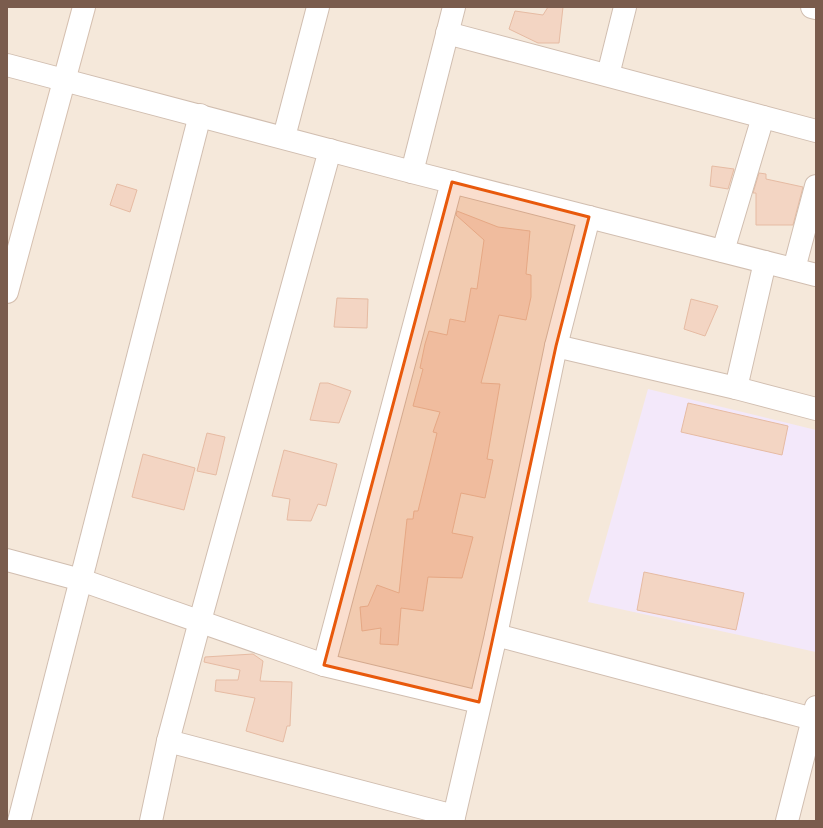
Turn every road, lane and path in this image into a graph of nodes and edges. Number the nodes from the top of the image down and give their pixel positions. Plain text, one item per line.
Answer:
1 (84, 7) edge
2 (318, 7) edge
3 (454, 7) edge
4 (625, 7) edge
5 (812, 7) edge
6 (816, 8) edge
7 (448, 33) junction
8 (7, 65) edge
9 (608, 76) junction
10 (64, 80) junction
11 (200, 115) junction
12 (763, 117) junction
13 (816, 131) edge
14 (284, 137) junction
15 (330, 150) junction
16 (412, 172) junction
17 (452, 182) junction
18 (816, 186) edge
19 (589, 217) junction
20 (723, 251) junction
21 (765, 262) junction
22 (794, 270) junction
23 (816, 275) edge
24 (7, 292) edge
25 (556, 346) junction
26 (736, 388) junction
27 (816, 409) edge
28 (7, 560) edge
29 (81, 580) junction
30 (200, 621) junction
31 (496, 635) junction
32 (324, 665) junction
33 (479, 702) junction
34 (814, 713) edge
35 (168, 741) junction
36 (454, 818) edge
37 (19, 821) edge
38 (151, 821) edge
39 (787, 821) edge

1 - 10 street
2 - 14 street
3 - 7 street
4 - 9 street
5 - 6 street
7 - 9 street
7 - 16 street
8 - 10 street
9 - 12 street
10 - 11 street
10 - 24 street
11 - 14 street
11 - 29 street
12 - 13 street
12 - 20 street
14 - 15 street
15 - 16 street
15 - 30 street
16 - 17 street
17 - 19 street
17 - 32 street
18 - 22 street
19 - 20 street
19 - 25 street
20 - 21 street
21 - 22 street
21 - 26 street
22 - 23 street
25 - 26 street
25 - 31 street
26 - 27 street
28 - 29 street
29 - 30 street
29 - 37 street
30 - 32 street
30 - 35 street
31 - 33 street
31 - 34 street
32 - 33 street
33 - 36 street
34 - 39 street
35 - 36 street
35 - 38 street

